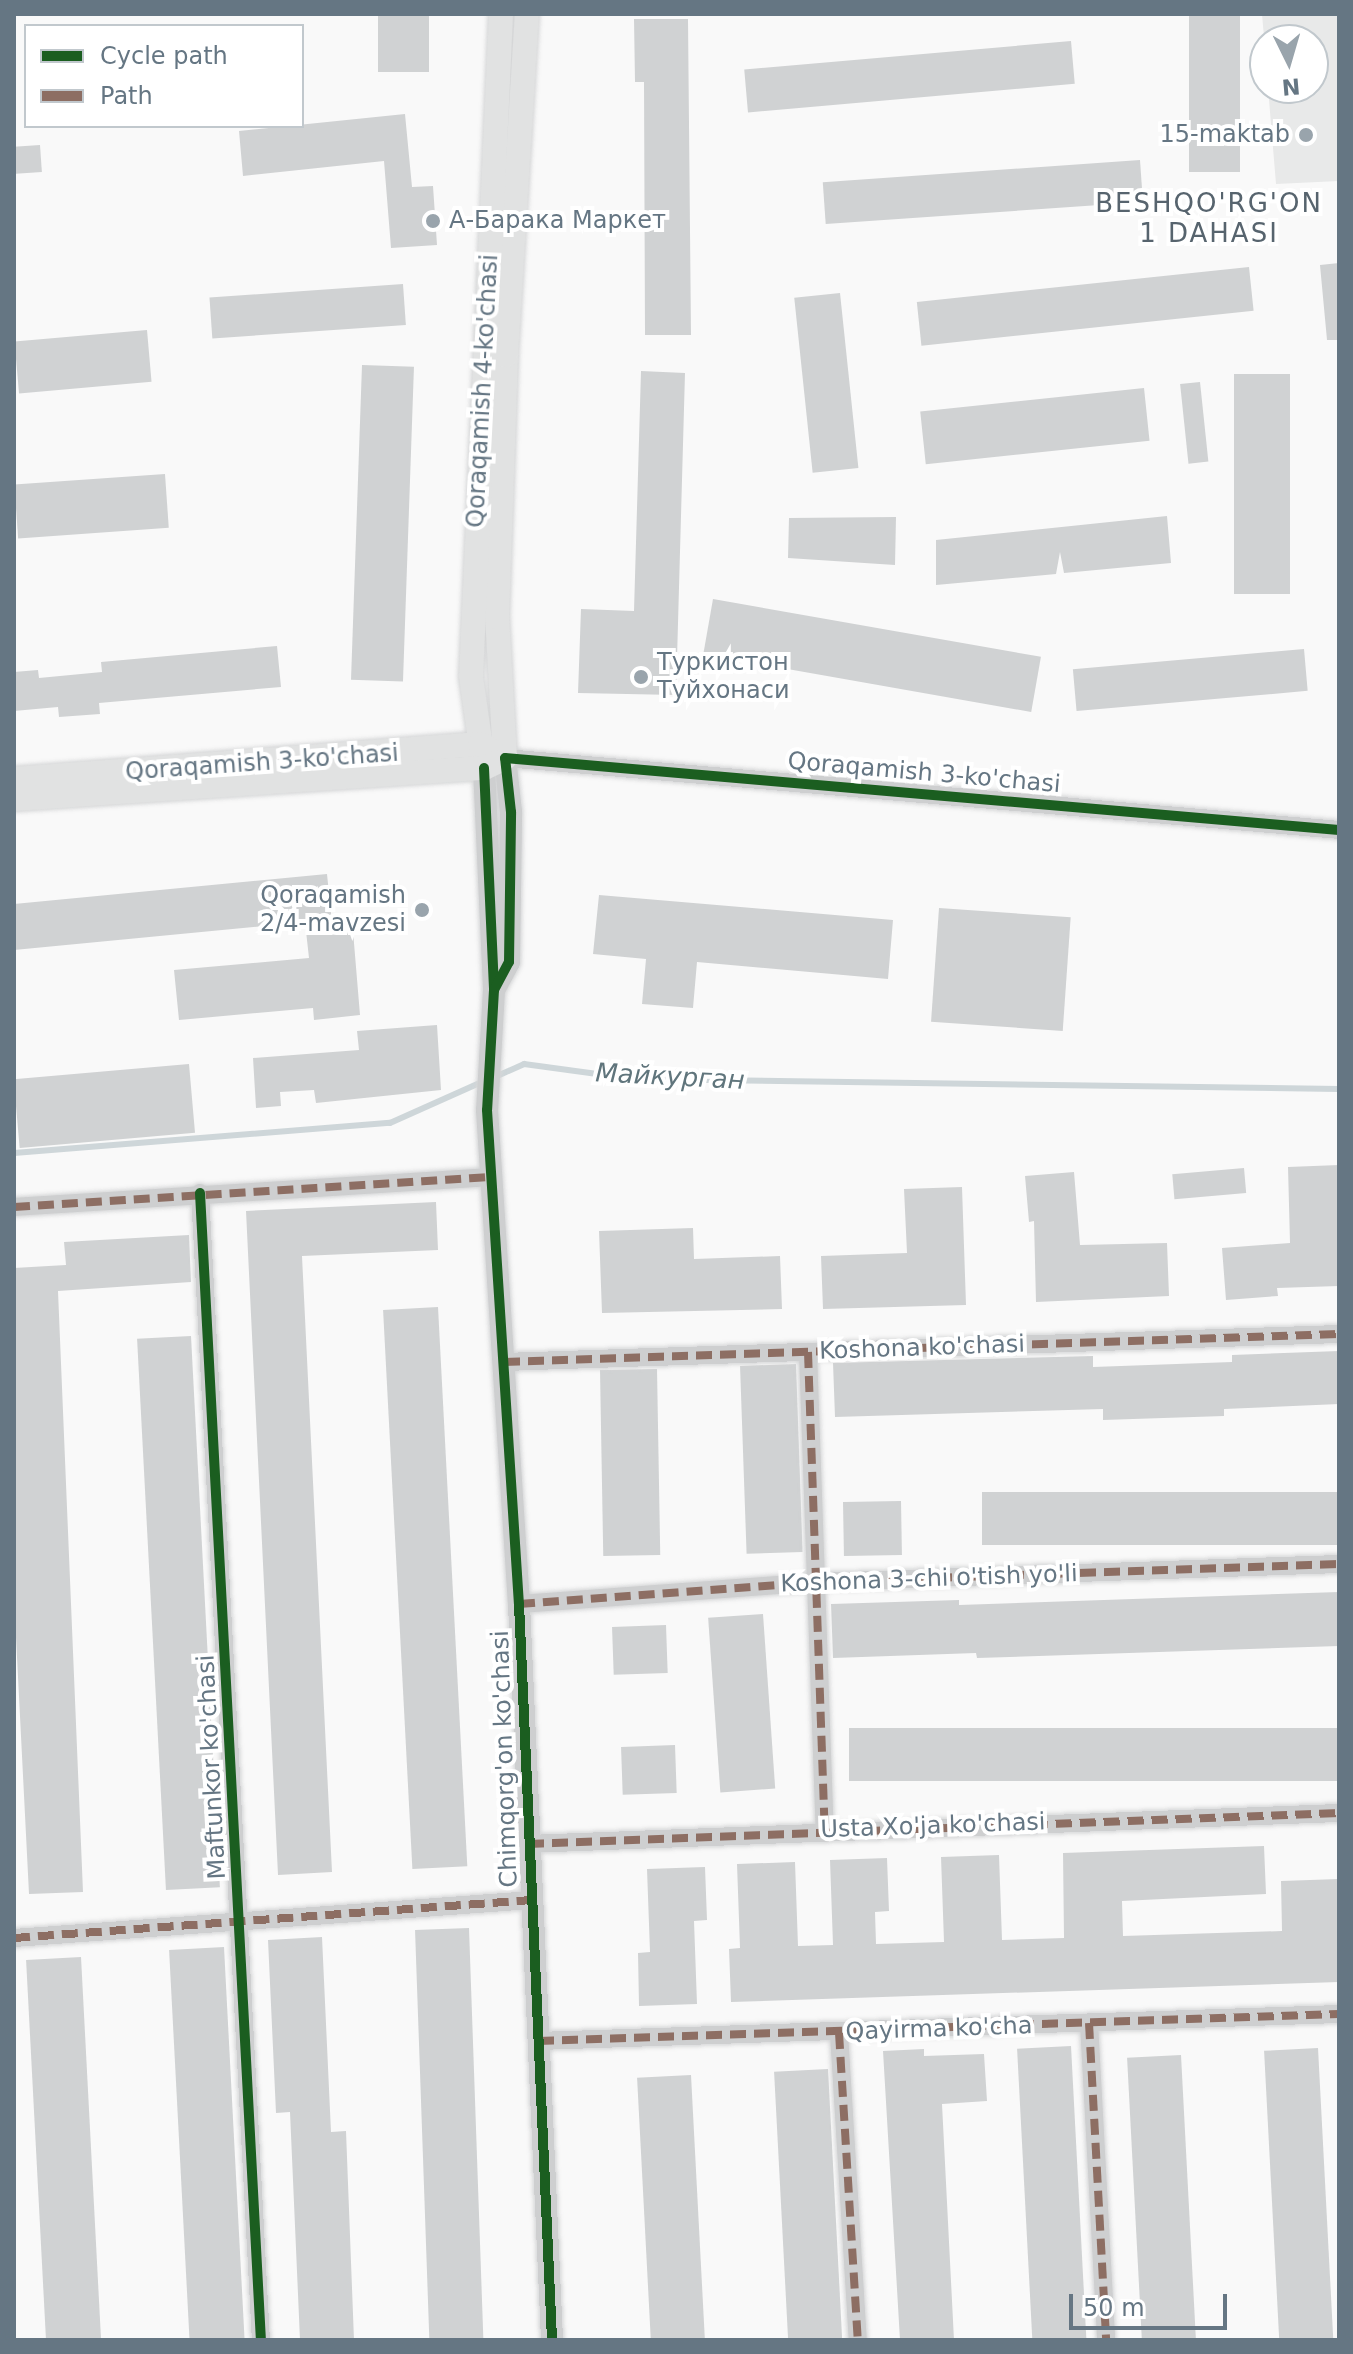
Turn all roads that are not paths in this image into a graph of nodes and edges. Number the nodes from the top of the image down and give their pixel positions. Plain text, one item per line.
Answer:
1 (501, 14) edge
2 (527, 14) edge
3 (490, 757) junction
4 (14, 779) edge
5 (14, 799) edge
6 (1339, 830) edge
7 (490, 1177) junction
8 (200, 1193) junction
9 (14, 1207) edge
10 (1339, 1334) edge
11 (808, 1352) junction
12 (504, 1362) junction
13 (1339, 1564) edge
14 (816, 1582) junction
15 (519, 1604) junction
16 (1339, 1813) edge
17 (825, 1830) junction
18 (528, 1844) junction
19 (531, 1900) junction
20 (241, 1921) junction
21 (14, 1938) edge
22 (1339, 2014) edge
23 (1089, 2023) junction
24 (839, 2033) junction
25 (538, 2041) junction
26 (261, 2340) edge
27 (552, 2340) edge
28 (858, 2340) edge
29 (1106, 2340) edge

1 - 3 main road, Qoraqamish 4-ko'chasi
2 - 3 main road, Qoraqamish 4-ko'chasi
3 - 4 main road, Qoraqamish 3-ko'chasi
3 - 5 main road, Qoraqamish 3-ko'chasi
3 - 6 street, Qoraqamish 3-ko'chasi
3 - 7 street, Chimqorg'on ko'chasi
7 - 8 street
7 - 12 street, Chimqorg'on ko'chasi
8 - 9 street
8 - 20 street, Maftunkor ko'chasi
10 - 11 street, Koshona ko'chasi
11 - 12 street, Koshona ko'chasi
11 - 14 street
12 - 15 street, Chimqorg'on ko'chasi
13 - 14 street, Koshona 3-chi o'tish yo'li
14 - 15 street, Koshona 3-chi o'tish yo'li
14 - 17 street
15 - 18 street, Chimqorg'on ko'chasi
16 - 17 street, Usta Xo'ja ko'chasi
17 - 18 street, Usta Xo'ja ko'chasi
18 - 19 street, Chimqorg'on ko'chasi
19 - 20 street
19 - 25 street, Chimqorg'on ko'chasi
20 - 21 street
20 - 26 street, Maftunkor ko'chasi
22 - 23 street, Qayirma ko'cha
23 - 24 street, Qayirma ko'cha
23 - 29 street
24 - 25 street, Qayirma ko'cha
24 - 28 street
25 - 27 street, Chimqorg'on ko'chasi

